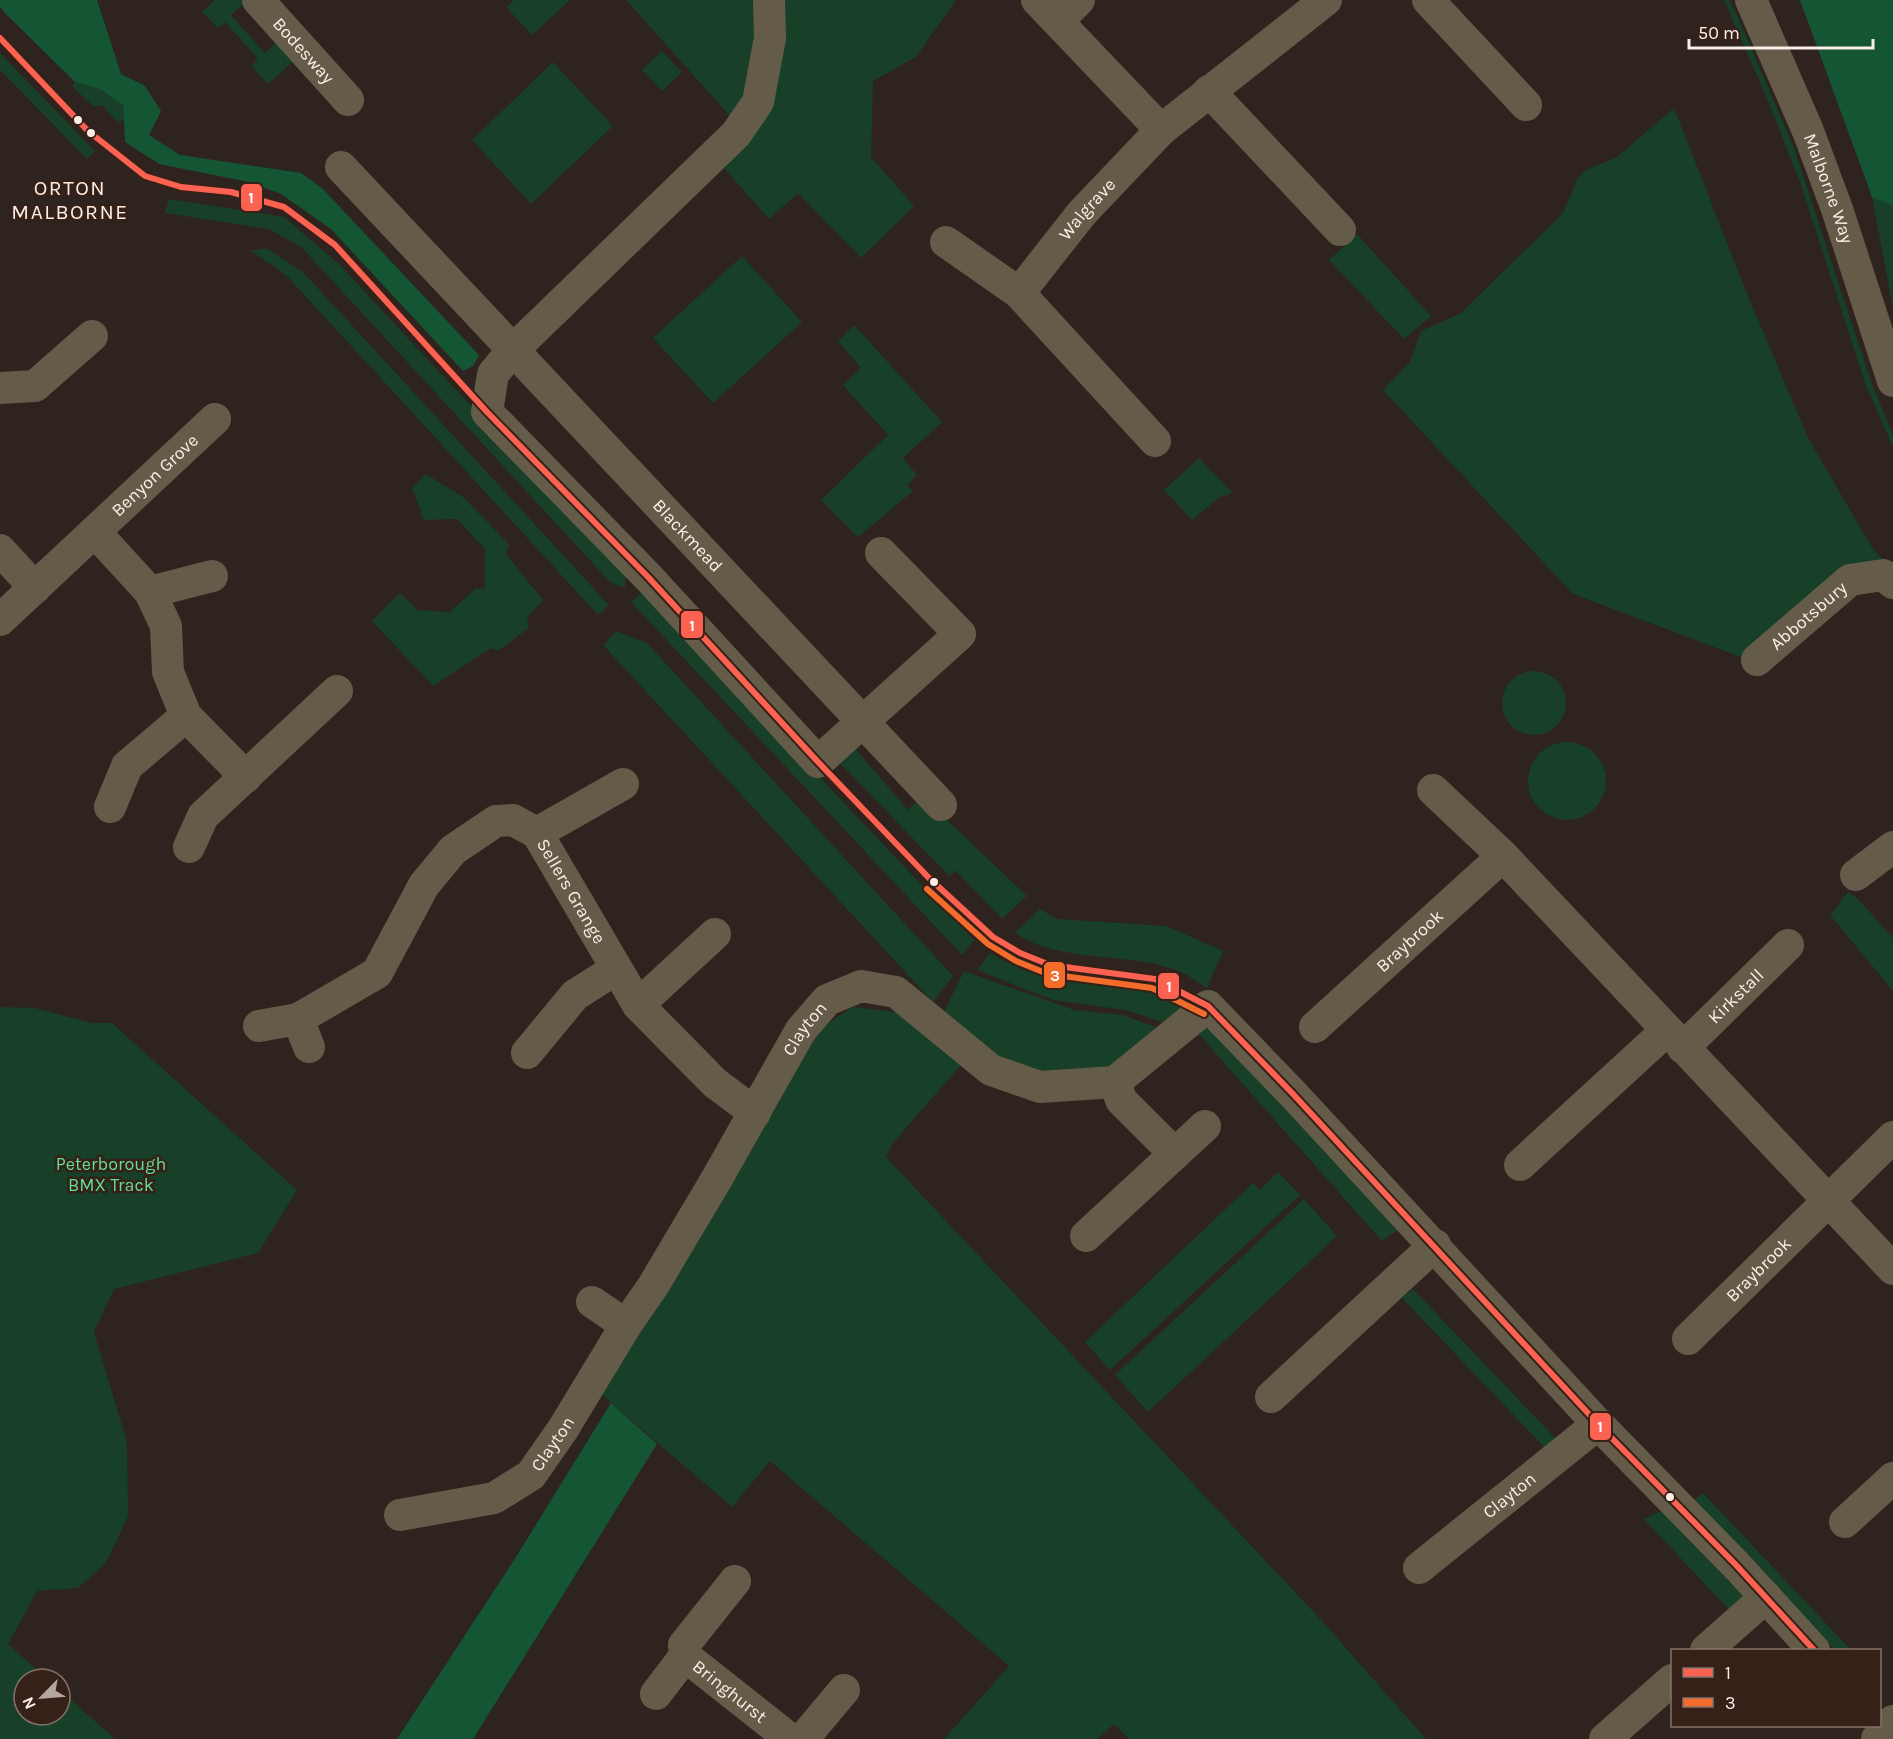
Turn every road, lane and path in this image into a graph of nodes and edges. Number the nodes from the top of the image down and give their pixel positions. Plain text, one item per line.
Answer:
1 (258, 0) edge
2 (770, 0) edge
3 (1326, 0) edge
4 (1428, 0) edge
5 (1750, 0) edge
6 (1058, 7) edge
7 (1209, 91) junction
8 (348, 100) dead end
9 (1526, 105) dead end
10 (1161, 130) junction
11 (341, 167) dead end
12 (1340, 230) dead end
13 (946, 242) dead end
14 (1018, 293) junction
15 (92, 336) dead end
16 (512, 351) junction
17 (1893, 381) edge
18 (0, 388) edge
19 (215, 419) dead end
20 (1155, 441) dead end
21 (95, 532) junction
22 (0, 550) edge
23 (881, 554) dead end
24 (212, 576) dead end
25 (1893, 583) edge
26 (35, 588) junction
27 (150, 592) junction
28 (0, 620) edge
29 (1757, 660) dead end
30 (337, 690) dead end
31 (186, 716) junction
32 (862, 721) junction
33 (246, 777) junction
34 (622, 784) dead end
35 (1433, 790) dead end
36 (941, 806) dead end
37 (110, 807) dead end
38 (537, 833) junction
39 (189, 847) dead end
40 (1893, 847) edge
41 (1503, 856) junction
42 (1856, 875) dead end
43 (715, 934) dead end
44 (1788, 945) dead end
45 (616, 969) junction
46 (638, 1005) junction
47 (259, 1026) dead end
48 (1315, 1027) dead end
49 (1674, 1040) junction
50 (527, 1053) dead end
51 (1115, 1082) junction
52 (755, 1113) junction
53 (1205, 1126) dead end
54 (1893, 1137) edge
55 (1175, 1154) junction
56 (1520, 1165) dead end
57 (1829, 1202) junction
58 (1086, 1236) dead end
59 (1435, 1245) junction
60 (1893, 1269) edge
61 (592, 1302) dead end
62 (626, 1325) junction
63 (1688, 1339) dead end
64 (1271, 1397) dead end
65 (1598, 1424) junction
66 (1893, 1478) edge
67 (400, 1515) dead end
68 (1845, 1522) dead end
69 (1419, 1568) dead end
70 (735, 1581) dead end
71 (1766, 1597) junction
72 (1707, 1649) edge
73 (1813, 1649) edge
74 (685, 1656) junction
75 (1671, 1681) edge
76 (844, 1690) dead end
77 (656, 1694) dead end
78 (790, 1739) edge
79 (803, 1739) edge
80 (1605, 1739) edge

1 - 8 street, Bodesway
2 - 16 street
3 - 7 street, Walgrave
4 - 9 street
5 - 17 street, Malborne Way
6 - 10 street
7 - 10 street, Walgrave
7 - 12 street
10 - 14 street, Walgrave
11 - 16 street, Blackmead
13 - 14 street
14 - 20 street
15 - 18 street
16 - 32 street, Blackmead
16 - 32 street
19 - 21 street, Benyon Grove
21 - 26 street, Benyon Grove
21 - 27 street, Benyon Grove
22 - 26 street
23 - 32 street
24 - 27 street
25 - 29 street, Abbotsbury
26 - 28 street, Benyon Grove
27 - 31 street, Benyon Grove
30 - 33 street
31 - 33 street, Benyon Grove
31 - 37 street
32 - 36 street, Blackmead
33 - 39 street
34 - 38 street
35 - 41 street
38 - 45 street, Sellers Grange
38 - 47 street, Sellers Grange
40 - 42 street
41 - 48 street, Braybrook
41 - 49 street
43 - 46 street
44 - 49 street, Kirkstall
45 - 46 street, Sellers Grange
45 - 50 street
46 - 52 street, Sellers Grange
49 - 56 street
49 - 57 street
51 - 52 street, Clayton
51 - 55 street
51 - 59 street
52 - 62 street, Clayton
53 - 55 street
54 - 57 street
55 - 58 street
57 - 60 street
57 - 63 street, Braybrook
59 - 64 street
59 - 65 street
61 - 62 street
62 - 67 street, Clayton
65 - 69 street, Clayton
65 - 71 street
66 - 68 street
70 - 74 street, Bringhurst
71 - 72 street
71 - 73 street
74 - 77 street
74 - 78 street, Bringhurst
75 - 80 street
76 - 79 street

